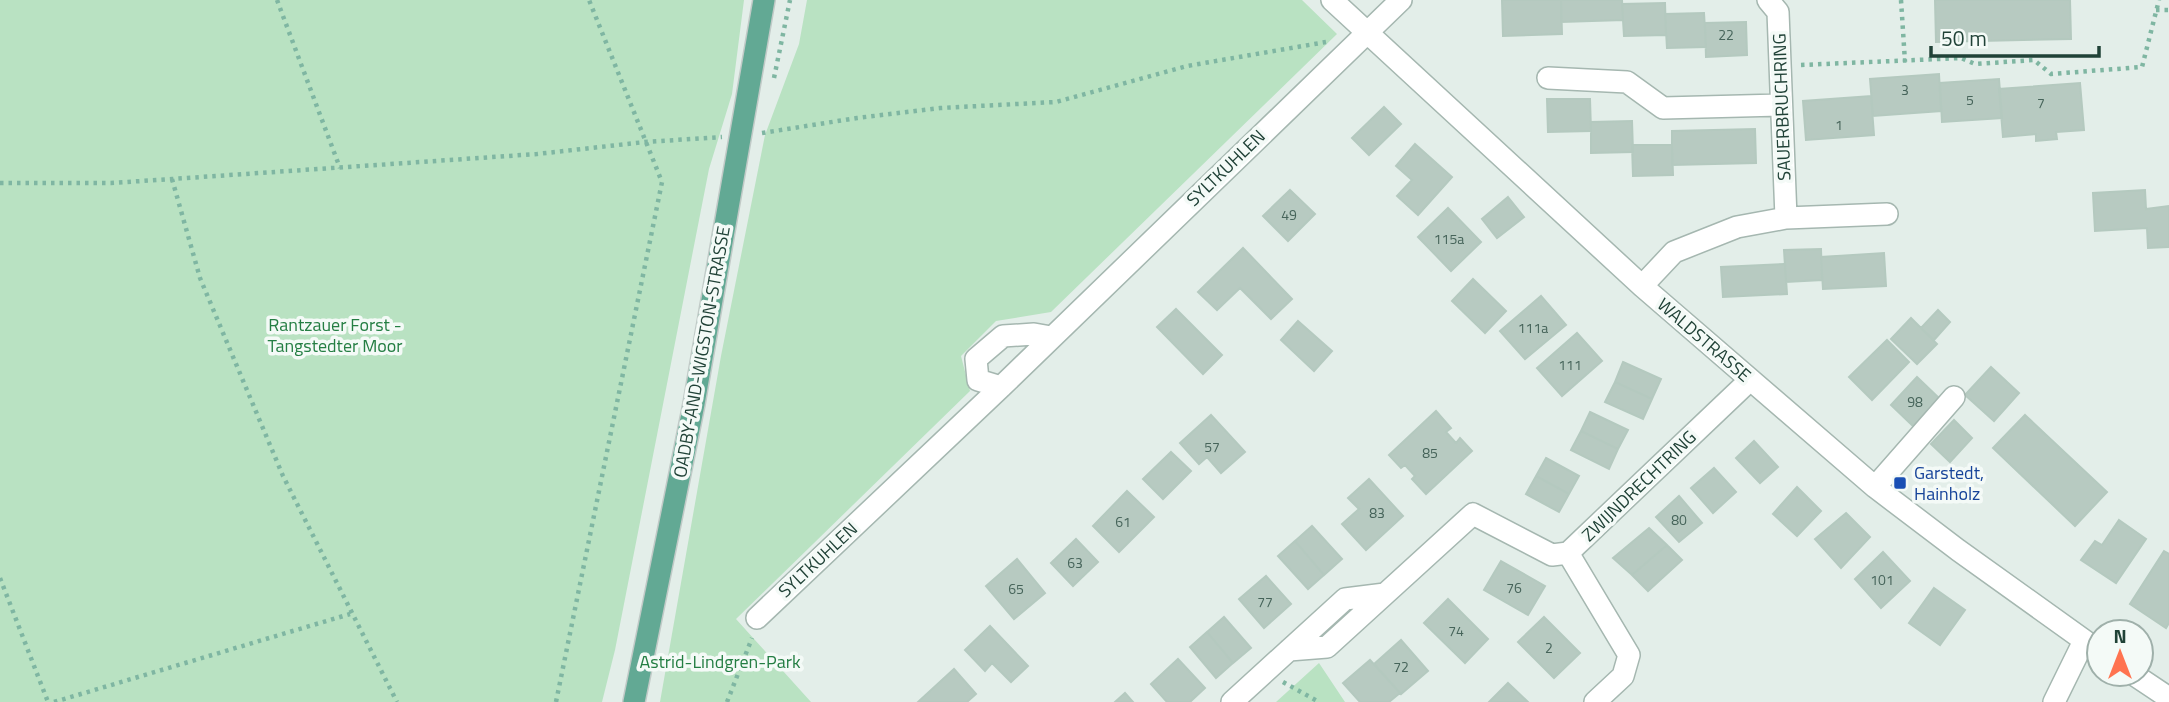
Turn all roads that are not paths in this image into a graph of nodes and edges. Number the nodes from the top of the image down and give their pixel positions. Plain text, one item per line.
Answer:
1 (764, 0) edge
2 (1332, 0) edge
3 (1401, 0) edge
4 (1768, 0) edge
5 (1364, 35) junction
6 (1548, 78) dead end
7 (1780, 105) junction
8 (1887, 214) dead end
9 (1786, 218) junction
10 (1642, 286) junction
11 (1051, 337) junction
12 (1749, 380) junction
13 (1001, 387) junction
14 (1954, 397) dead end
15 (1875, 487) junction
16 (1568, 553) junction
17 (757, 618) road end
18 (2085, 641) edge
19 (2085, 656) edge
20 (2154, 688) edge
21 (2169, 698) edge
22 (634, 702) edge
23 (1232, 702) edge
24 (1595, 702) edge
25 (2054, 702) edge

1 - 22 main road, OADBY-AND-WIGSTON-STRASSE
2 - 5 street, WALDSTRASSE
3 - 5 street, SYLTKUHLEN
4 - 7 street, SAUERBRUCHRING
5 - 10 street, WALDSTRASSE
5 - 11 street, SYLTKUHLEN
6 - 7 street
7 - 9 street, SAUERBRUCHRING
8 - 9 street
9 - 10 street
10 - 12 street, WALDSTRASSE
11 - 13 street, SYLTKUHLEN
11 - 13 street
12 - 15 street, WALDSTRASSE
12 - 16 street, ZWIJNDRECHTRING
13 - 17 street, SYLTKUHLEN
14 - 15 street
15 - 18 street, WALDSTRASSE
16 - 23 street, ZWIJNDRECHTRING
16 - 24 street
19 - 25 street
20 - 21 street

